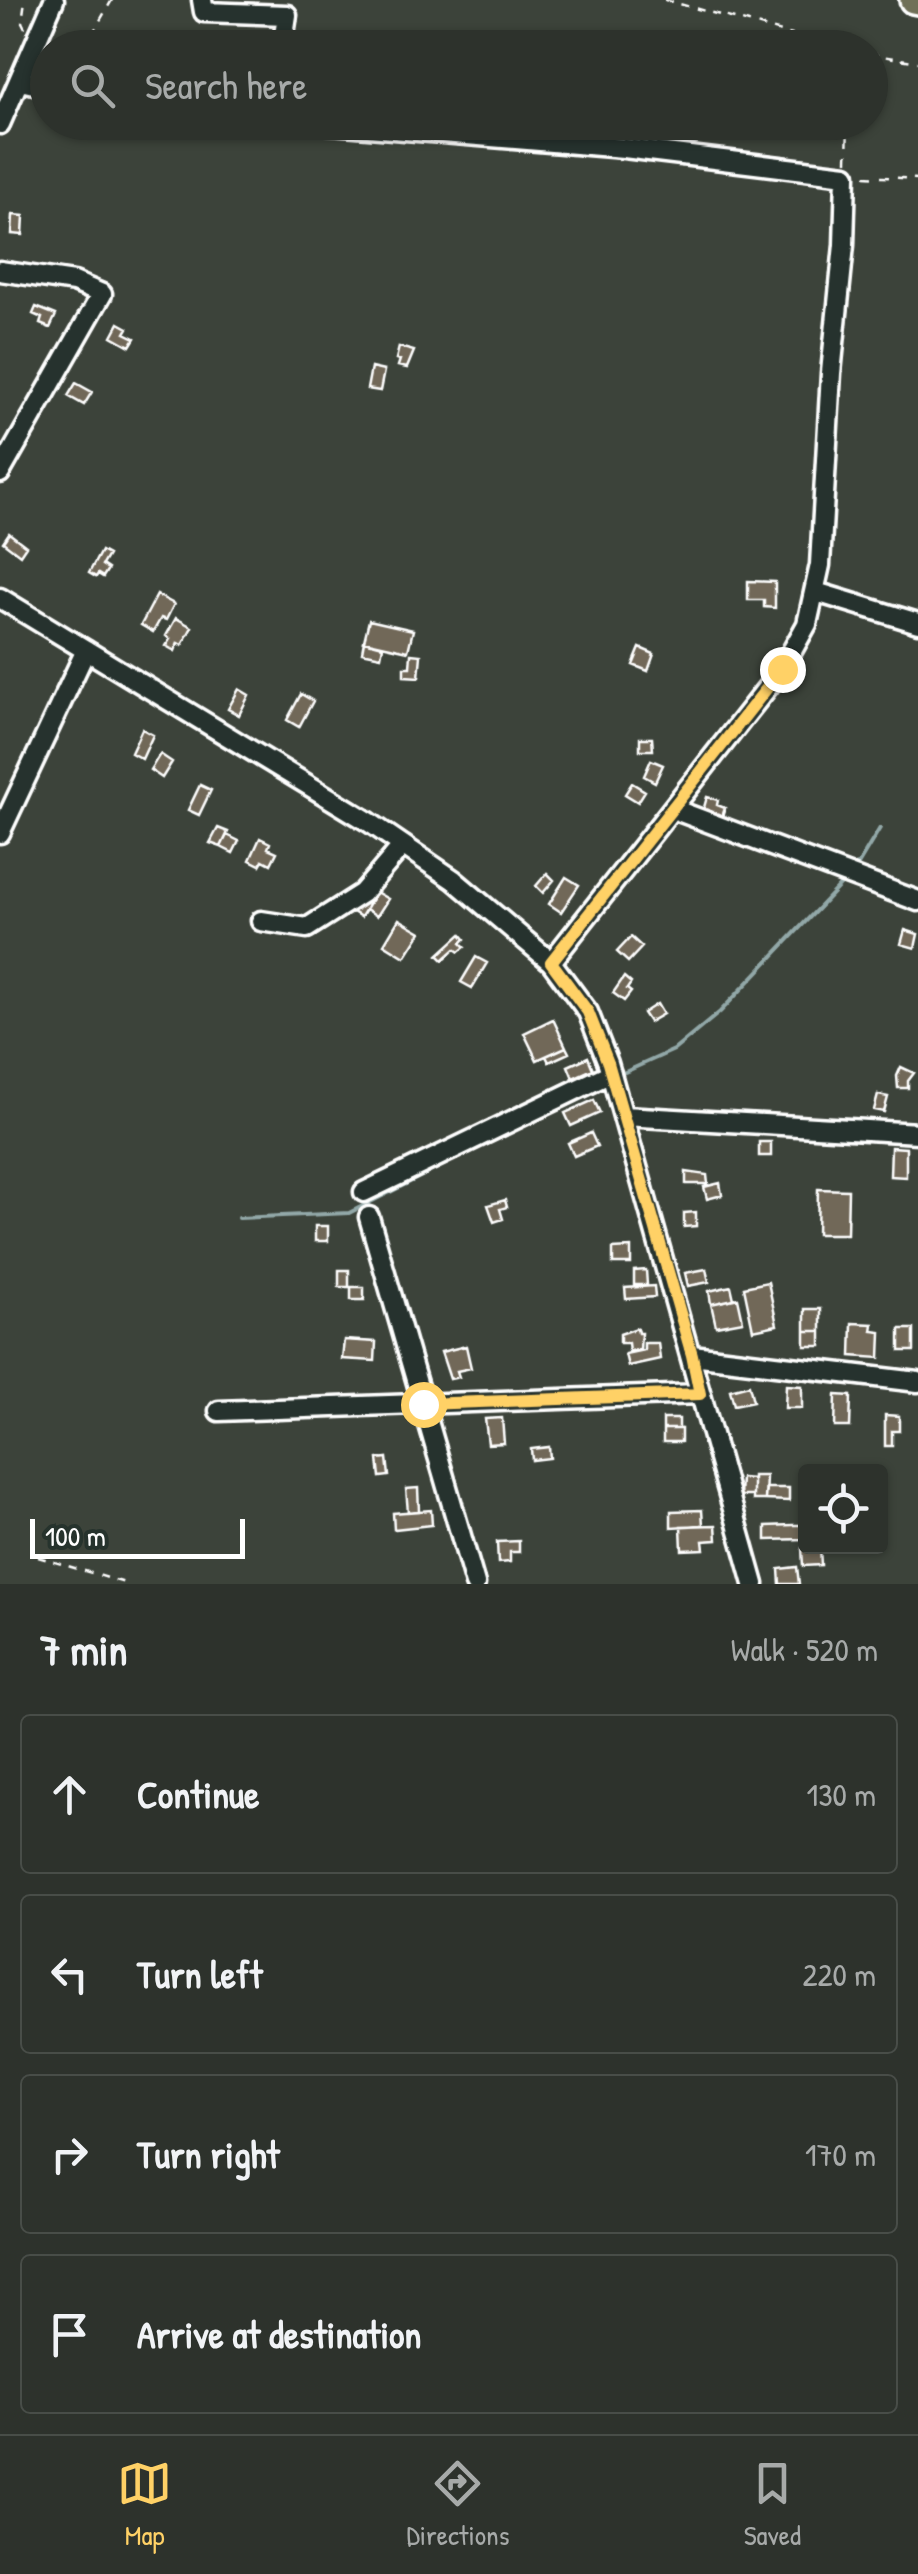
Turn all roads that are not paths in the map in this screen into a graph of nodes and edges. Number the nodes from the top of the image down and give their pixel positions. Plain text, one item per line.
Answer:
1 (54, 0) edge
2 (202, 0) edge
3 (42, 30) edge
4 (285, 30) edge
5 (30, 58) edge
6 (20, 82) junction
7 (30, 84) edge
8 (0, 124) edge
9 (526, 140) edge
10 (0, 271) edge
11 (0, 472) edge
12 (816, 592) junction
13 (0, 598) edge
14 (918, 624) edge
15 (86, 650) junction
16 (672, 810) junction
17 (0, 833) edge
18 (403, 845) junction
19 (918, 901) edge
20 (261, 921) dead end
21 (551, 962) junction
22 (611, 1073) junction
23 (624, 1116) junction
24 (918, 1133) edge
25 (364, 1192) dead end
26 (369, 1217) dead end
27 (692, 1355) junction
28 (918, 1382) edge
29 (700, 1394) junction
30 (423, 1404) junction
31 (219, 1411) dead end
32 (476, 1584) edge
33 (754, 1584) edge

1 - 3 street
2 - 4 street
5 - 6 street
6 - 7 street
6 - 8 street
9 - 12 street
10 - 11 street
12 - 14 street
12 - 16 street
13 - 15 street
15 - 17 street
15 - 18 street
16 - 19 street
16 - 21 street
18 - 20 street
18 - 21 street
21 - 22 street
22 - 23 street
22 - 25 street
23 - 24 street
23 - 27 street
26 - 30 street
27 - 28 street
27 - 29 street
29 - 30 street
29 - 33 street
30 - 31 street
30 - 32 street

